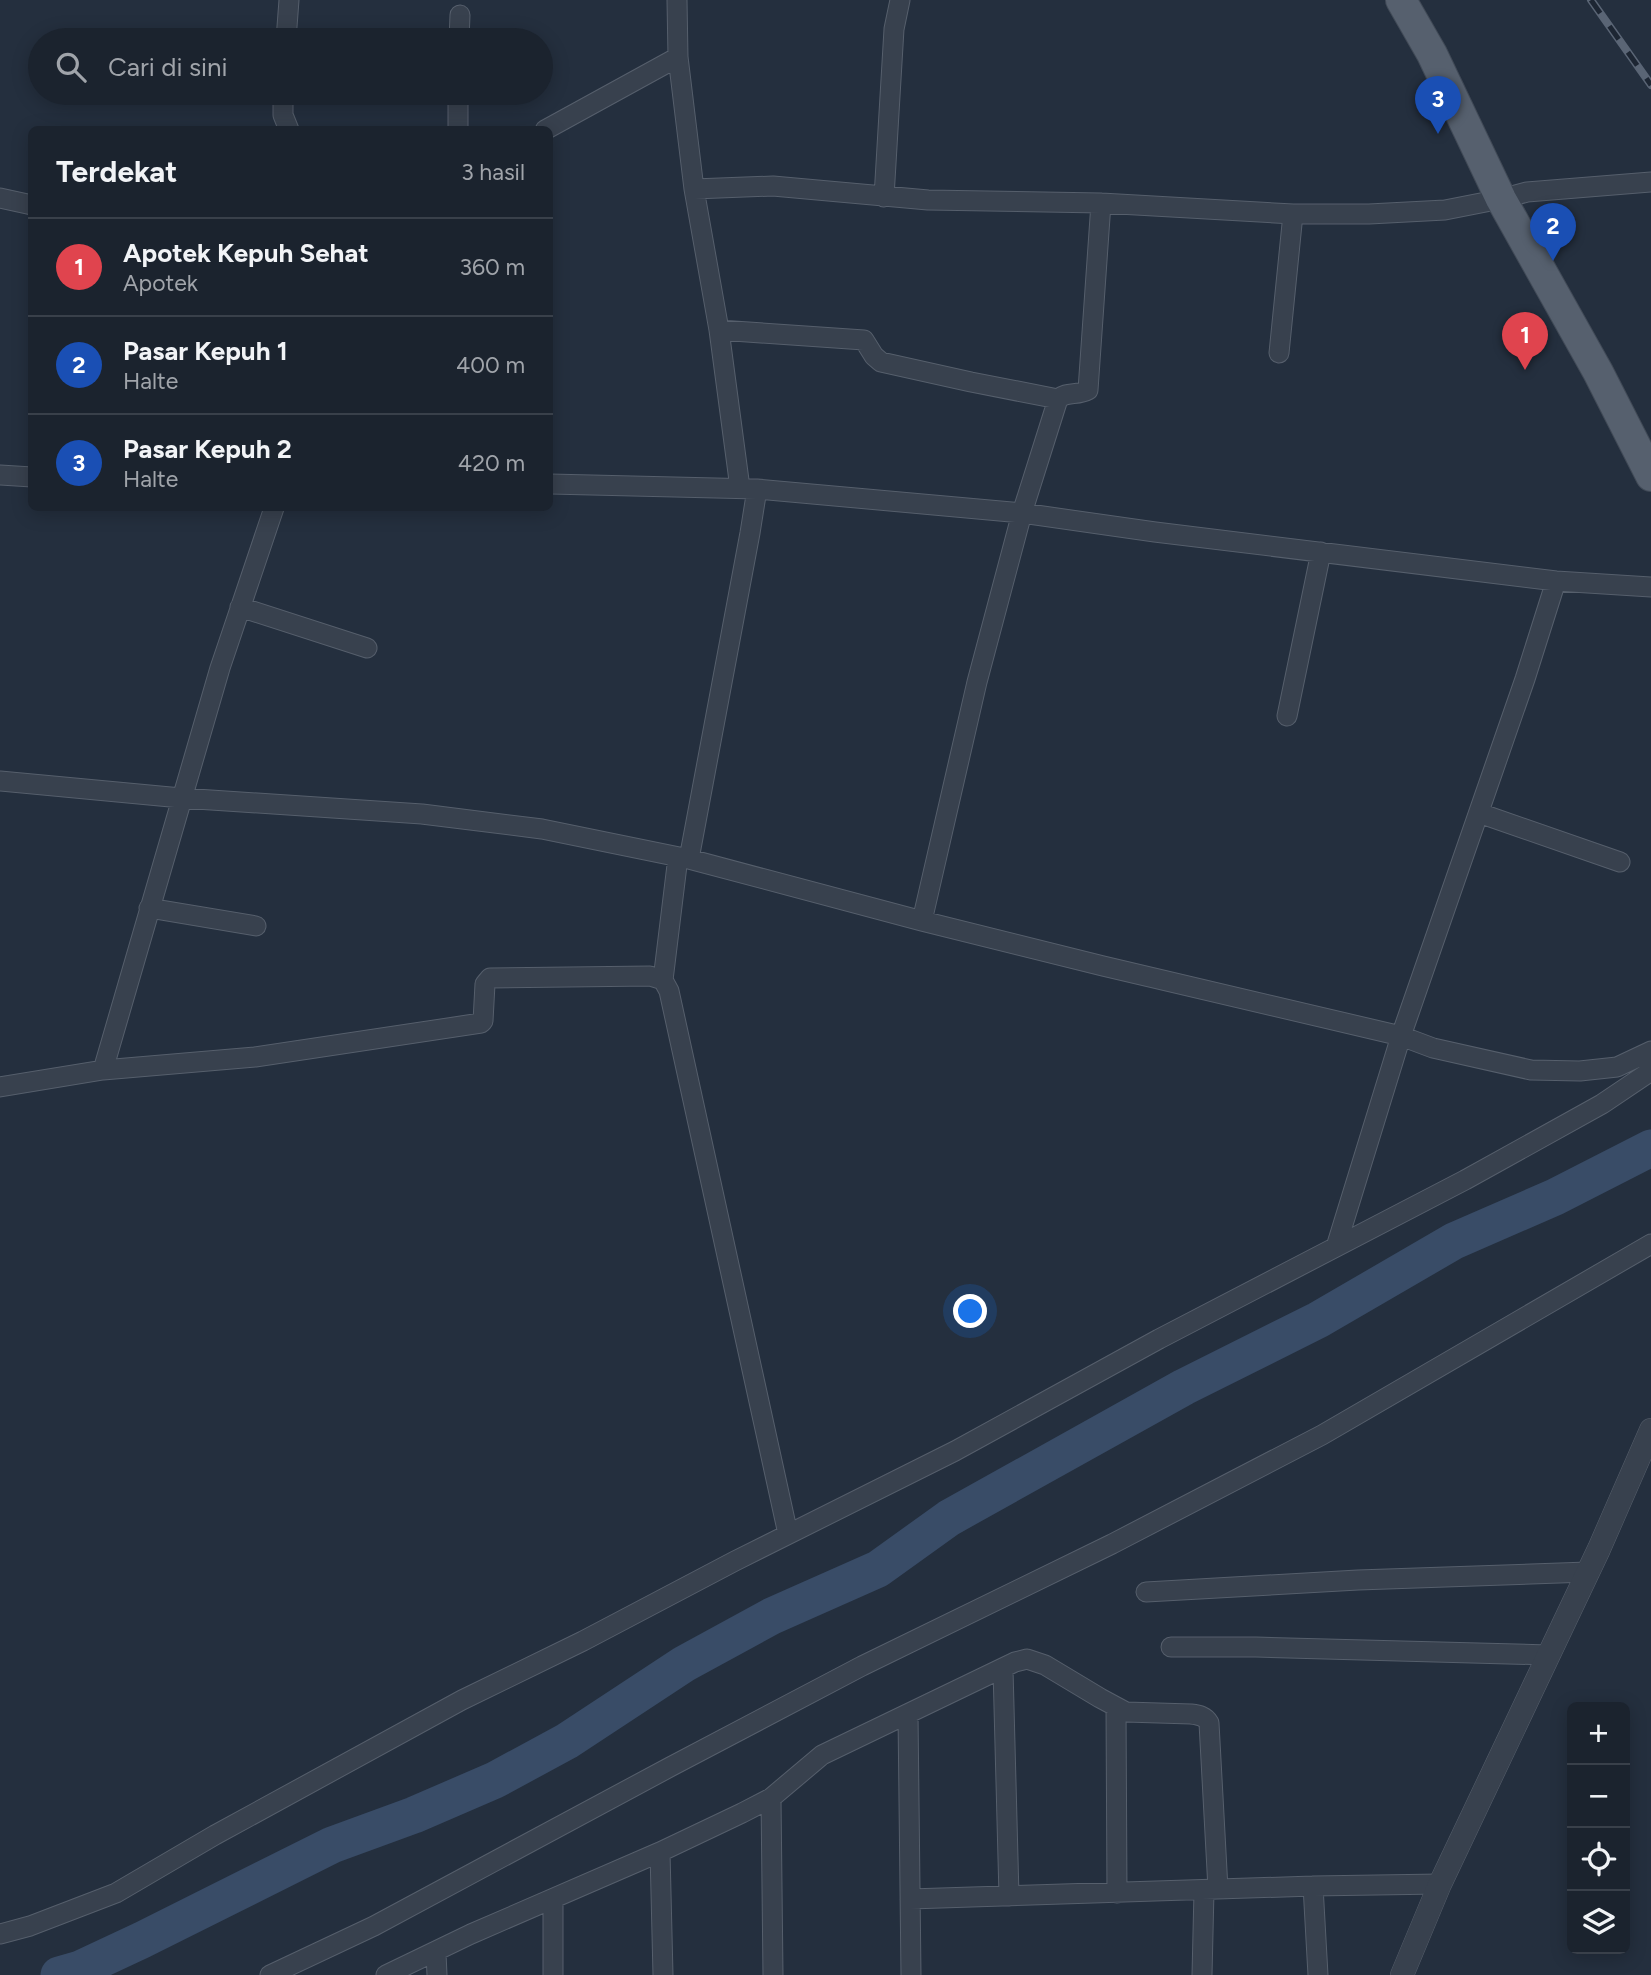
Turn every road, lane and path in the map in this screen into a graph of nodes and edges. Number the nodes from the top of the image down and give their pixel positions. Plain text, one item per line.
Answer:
1 (289, 0) edge
2 (677, 0) edge
3 (900, 0) edge
4 (1401, 0) edge
5 (460, 15) dead end
6 (287, 28) edge
7 (459, 28) edge
8 (678, 57) junction
9 (283, 105) edge
10 (458, 105) edge
11 (287, 126) edge
12 (457, 126) edge
13 (551, 126) edge
14 (1651, 182) edge
15 (694, 189) junction
16 (884, 197) junction
17 (0, 198) edge
18 (1501, 199) junction
19 (1101, 203) junction
20 (28, 204) edge
21 (1293, 214) junction
22 (719, 330) junction
23 (1279, 353) dead end
24 (1058, 399) junction
25 (0, 475) edge
26 (1651, 475) edge
27 (28, 477) edge
28 (553, 484) edge
29 (748, 489) junction
30 (273, 511) edge
31 (1022, 513) junction
32 (1321, 552) junction
33 (1556, 581) junction
34 (1651, 587) edge
35 (240, 607) junction
36 (368, 648) dead end
37 (1287, 716) dead end
38 (0, 781) edge
39 (181, 798) junction
40 (1479, 813) junction
41 (683, 858) junction
42 (1620, 862) dead end
43 (149, 908) junction
44 (922, 921) junction
45 (256, 926) dead end
46 (663, 980) junction
47 (1401, 1036) junction
48 (1651, 1051) edge
49 (103, 1070) junction
50 (1651, 1071) edge
51 (0, 1087) edge
52 (1651, 1244) edge
53 (1336, 1247) junction
54 (1651, 1430) edge
55 (788, 1534) junction
56 (1588, 1572) junction
57 (1146, 1592) dead end
58 (1171, 1647) dead end
59 (1549, 1655) junction
60 (1003, 1669) junction
61 (1116, 1707) junction
62 (908, 1714) junction
63 (771, 1798) junction
64 (660, 1852) junction
65 (1440, 1884) junction
66 (1313, 1886) junction
67 (1211, 1890) junction
68 (1117, 1893) junction
69 (1009, 1896) junction
70 (553, 1899) junction
71 (910, 1899) junction
72 (0, 1934) edge
73 (436, 1952) junction
74 (270, 1975) edge
75 (386, 1975) edge
76 (437, 1975) edge
77 (553, 1975) edge
78 (663, 1975) edge
79 (773, 1975) edge
80 (911, 1975) edge
81 (1202, 1975) edge
82 (1318, 1975) edge
83 (1402, 1975) edge

1 - 6 street
2 - 8 street
3 - 16 street
4 - 18 main road
5 - 7 street
8 - 13 street
8 - 15 street
9 - 11 street
10 - 12 street
14 - 18 street
15 - 16 street
15 - 22 street
16 - 19 street
17 - 20 street
18 - 21 street
18 - 26 main road
19 - 21 street
19 - 24 street
21 - 23 street
22 - 24 street
22 - 29 street
24 - 31 street
25 - 27 street
28 - 29 street
29 - 31 street
29 - 41 street
30 - 35 street
31 - 32 street
31 - 44 street
32 - 33 street
32 - 37 street
33 - 34 street
33 - 40 street
35 - 36 street
35 - 39 street
38 - 39 street
39 - 41 street
39 - 43 street
40 - 42 street
40 - 47 street
41 - 44 street
41 - 46 street
43 - 45 street
43 - 49 street
44 - 47 street
46 - 49 street
46 - 55 street
47 - 48 street
47 - 53 street
49 - 51 street
50 - 53 street
52 - 74 street
53 - 55 street
54 - 56 street
55 - 72 street
56 - 57 street
56 - 59 street
58 - 59 street
59 - 65 street
60 - 61 street
60 - 62 street
60 - 69 street
61 - 67 street
61 - 68 street
62 - 63 street
62 - 71 street
63 - 64 street
63 - 79 street
64 - 70 street
64 - 78 street
65 - 66 street
65 - 83 street
66 - 67 street
66 - 82 street
67 - 68 street
67 - 81 street
68 - 69 street
69 - 71 street
70 - 73 street
70 - 77 street
71 - 80 street
73 - 75 street
73 - 76 street

